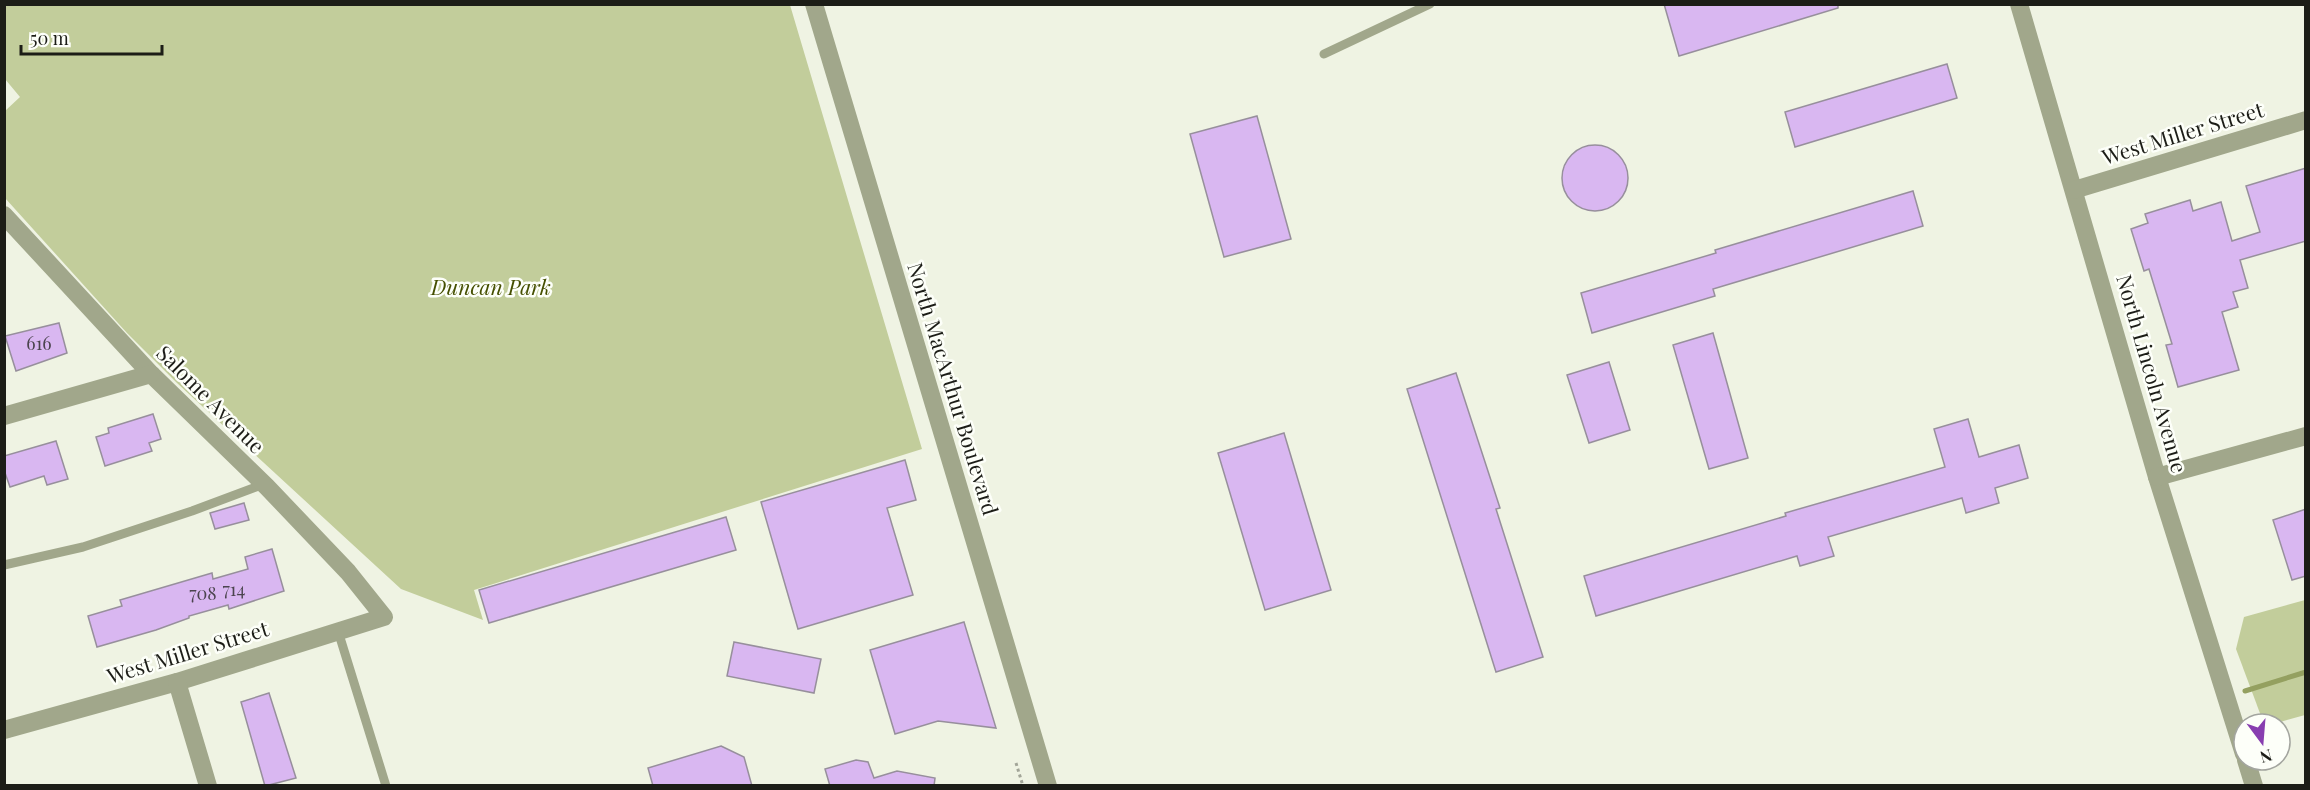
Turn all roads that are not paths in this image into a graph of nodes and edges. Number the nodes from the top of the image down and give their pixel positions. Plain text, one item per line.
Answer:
1 (814, 4) edge
2 (1430, 4) edge
3 (2019, 4) edge
4 (1324, 54) dead end
5 (2306, 120) edge
6 (2074, 190) junction
7 (4, 215) edge
8 (151, 374) junction
9 (4, 416) edge
10 (2306, 436) edge
11 (2157, 477) junction
12 (264, 484) junction
13 (4, 566) edge
14 (384, 617) joint
15 (338, 631) junction
16 (177, 682) junction
17 (2232, 716) edge
18 (4, 730) edge
19 (207, 786) edge
20 (386, 786) edge
21 (1048, 786) edge

1 - 21 street, North MacArthur Boulevard
2 - 4 lane
3 - 6 street, North Lincoln Avenue
5 - 6 street, West Miller Street
6 - 11 street, North Lincoln Avenue
7 - 8 street, Salome Avenue
8 - 9 street
8 - 12 street, Salome Avenue
10 - 11 street
11 - 17 street, North Lincoln Avenue
12 - 13 lane
12 - 14 street, Salome Avenue
14 - 15 street, West Miller Street
15 - 16 street, West Miller Street
15 - 20 lane
16 - 18 street, West Miller Street
16 - 19 street

